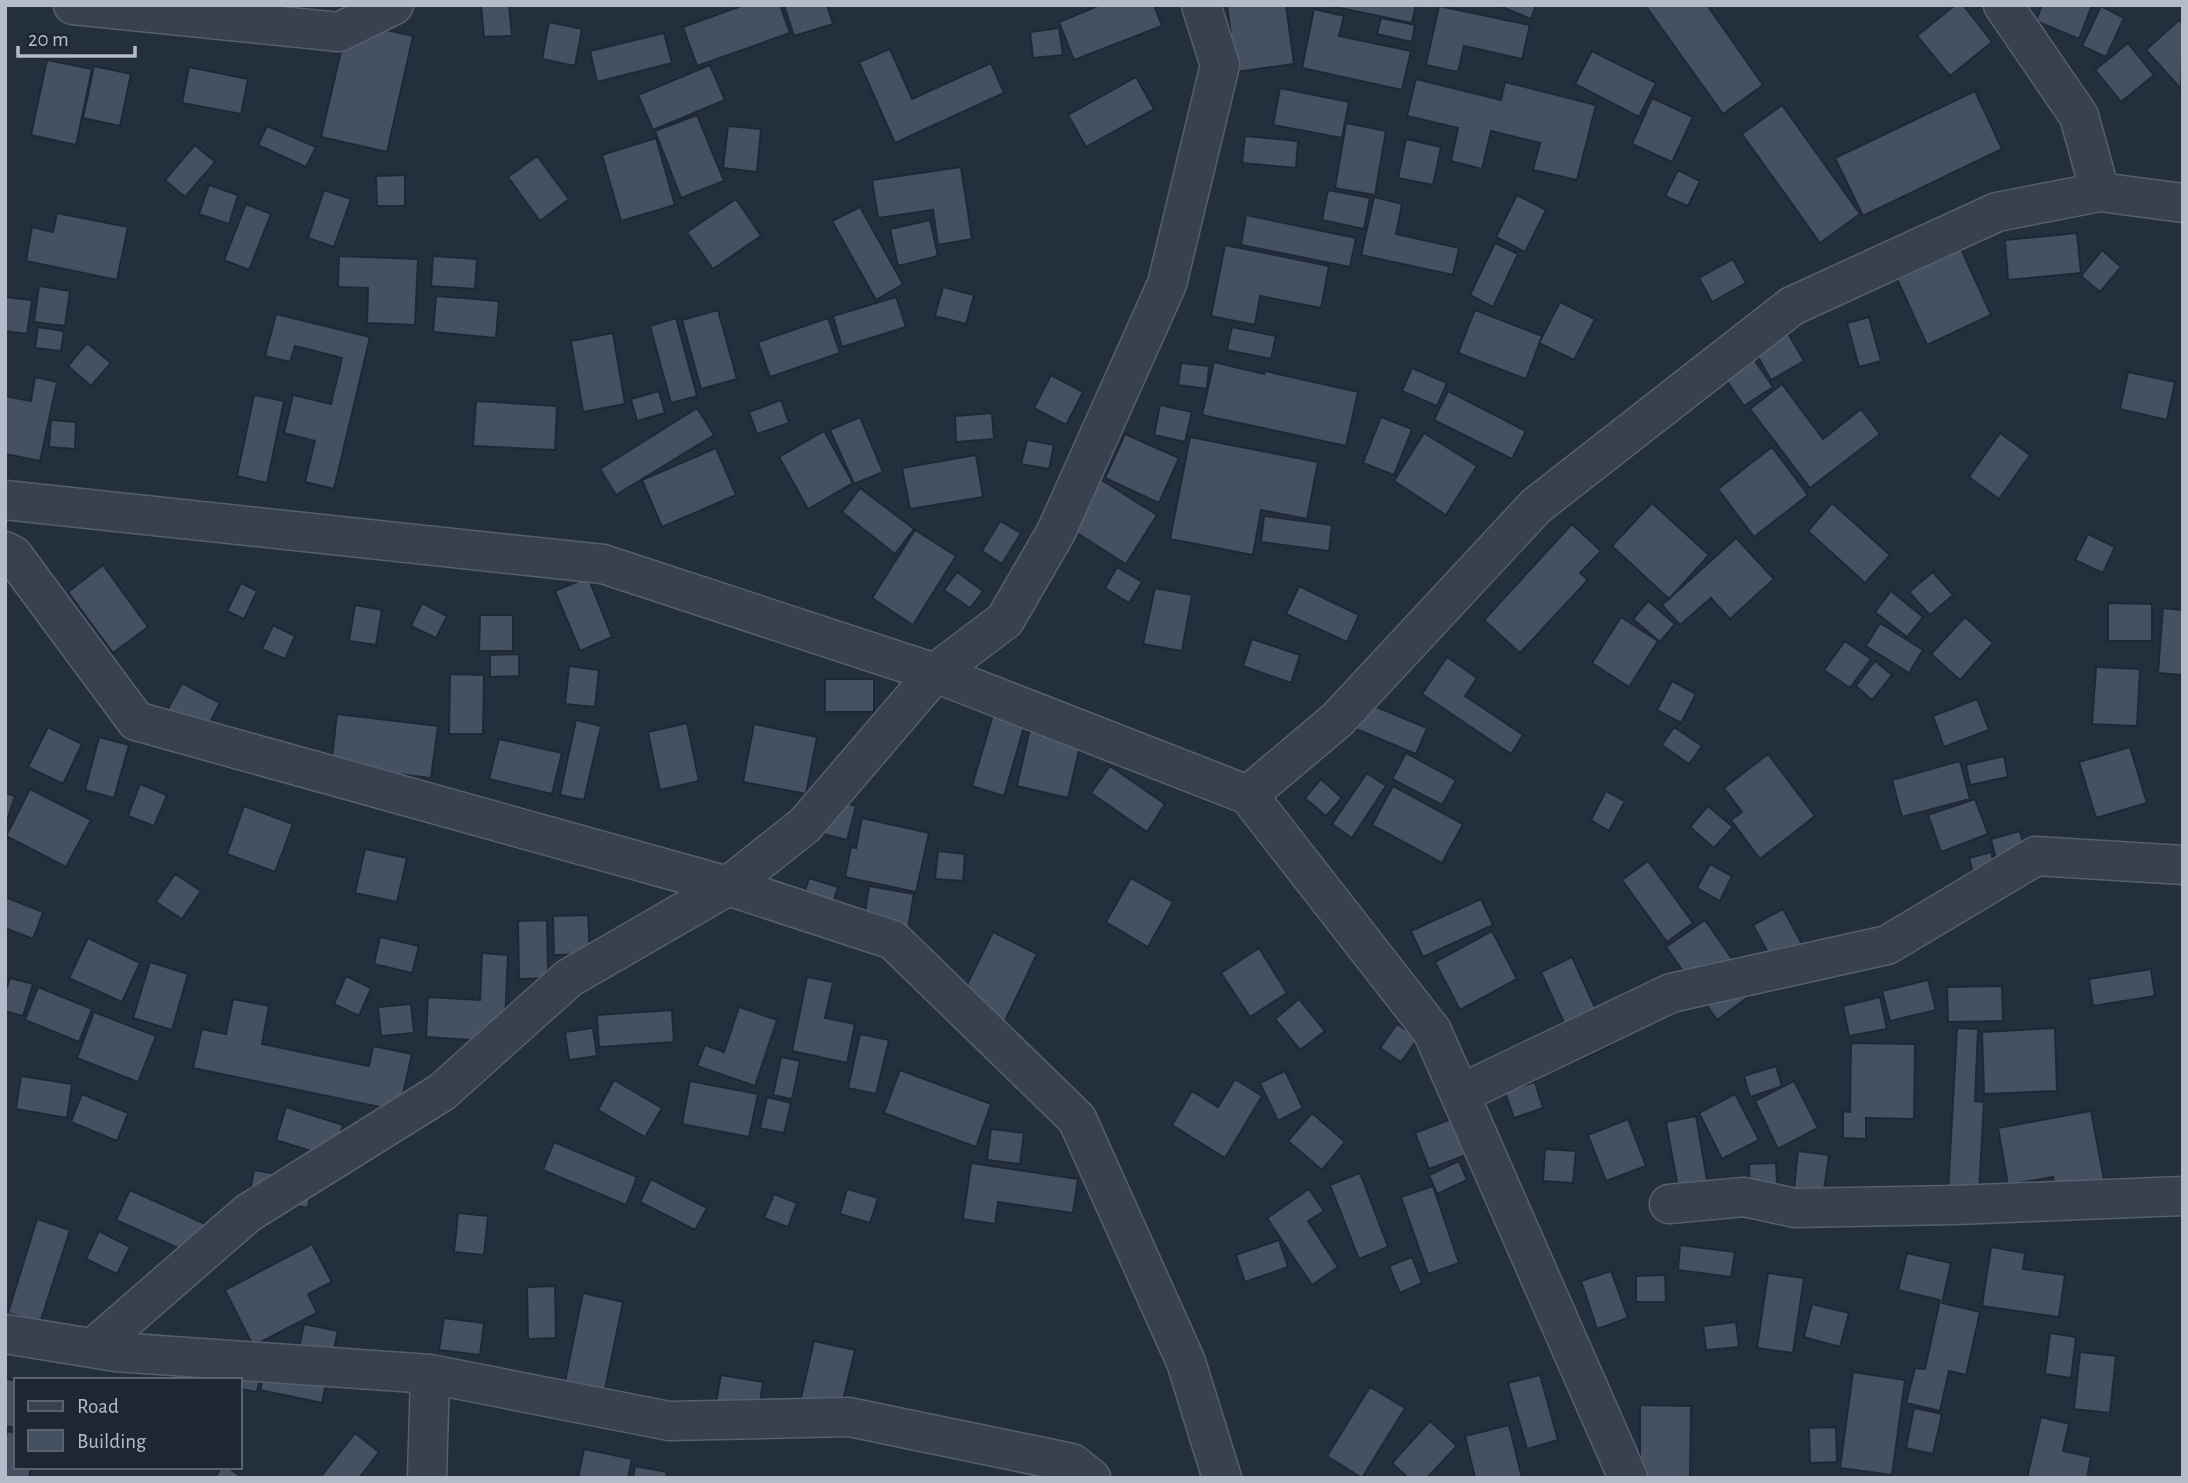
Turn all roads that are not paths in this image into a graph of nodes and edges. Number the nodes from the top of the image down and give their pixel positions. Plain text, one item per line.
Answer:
1 (73, 5) edge
2 (394, 5) edge
3 (1201, 5) edge
4 (2003, 5) edge
5 (2100, 192) junction
6 (2183, 203) edge
7 (5, 500) edge
8 (5, 551) edge
9 (934, 673) junction
10 (1248, 795) junction
11 (2183, 865) edge
12 (728, 886) junction
13 (1460, 1094) junction
14 (2183, 1196) edge
15 (1669, 1204) dead end
16 (5, 1334) edge
17 (93, 1348) junction
18 (430, 1374) junction
19 (427, 1478) edge
20 (1091, 1478) edge
21 (1222, 1478) edge
22 (1628, 1478) edge

1 - 2 street
3 - 9 street
4 - 5 street
5 - 6 street
5 - 10 street
7 - 9 street
8 - 12 street
9 - 10 street
9 - 12 street
10 - 13 street
11 - 13 street
12 - 17 street
12 - 21 street
13 - 22 street
14 - 15 street
16 - 17 street
17 - 18 street
18 - 19 street
18 - 20 street

